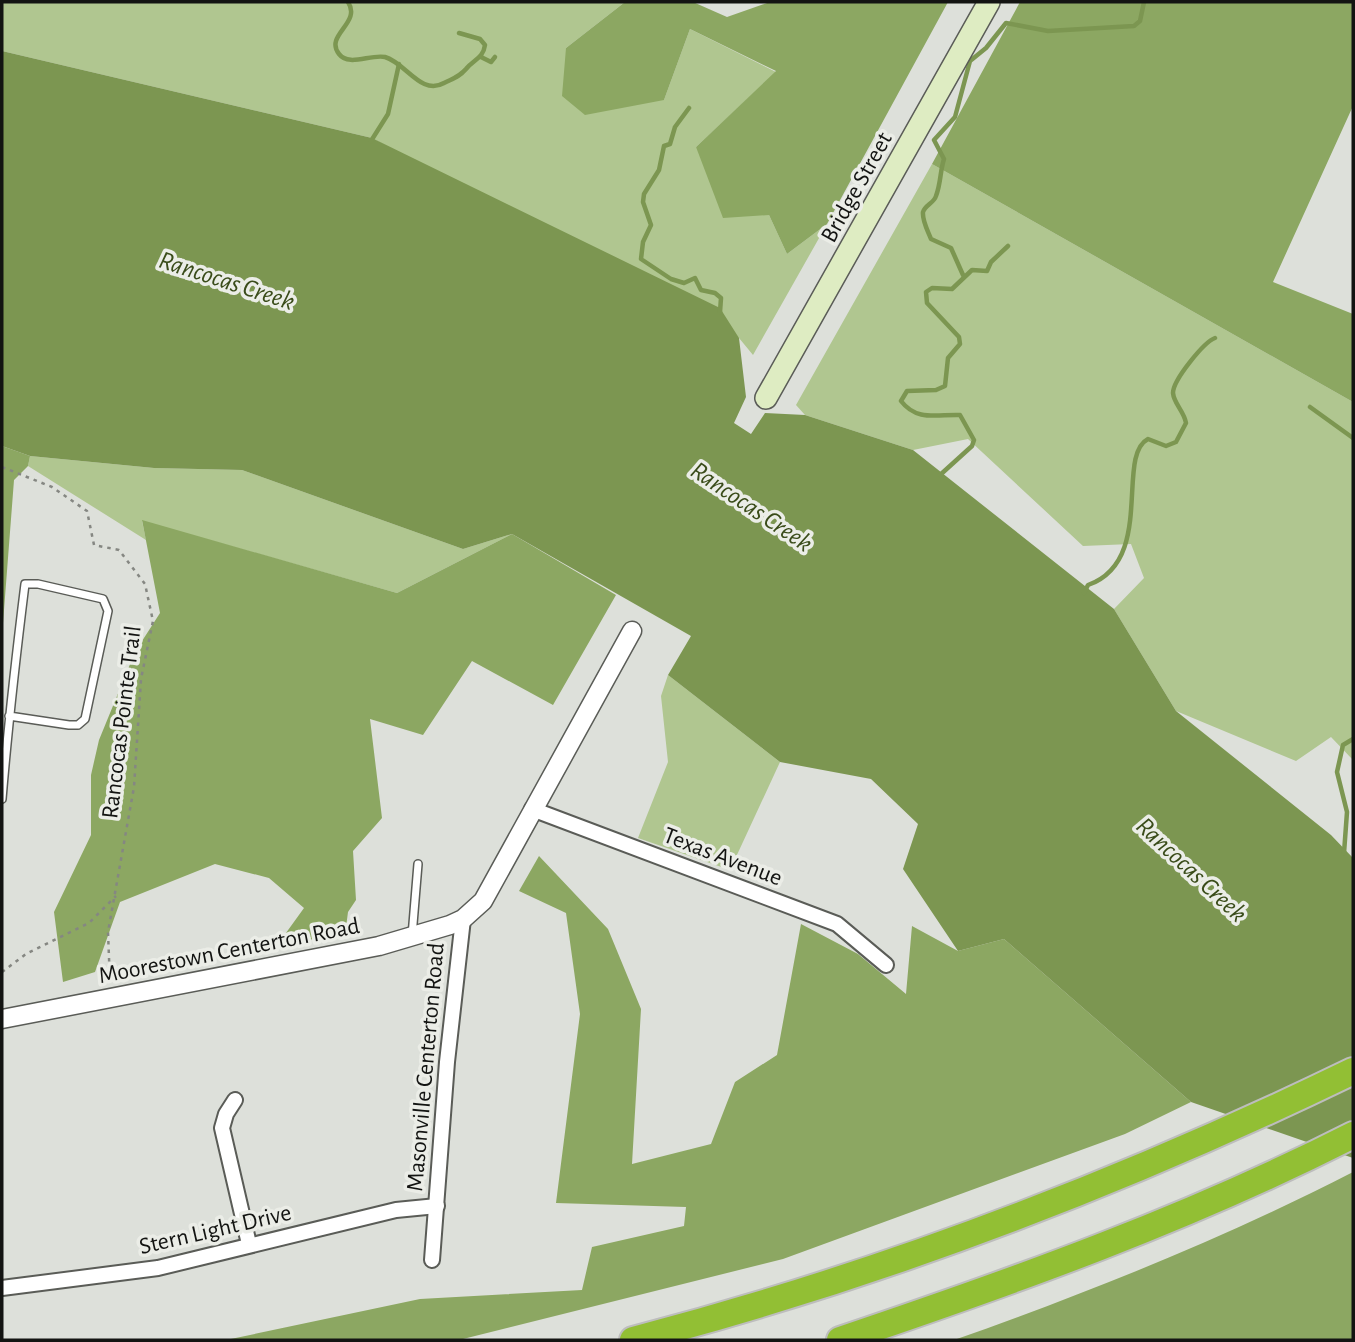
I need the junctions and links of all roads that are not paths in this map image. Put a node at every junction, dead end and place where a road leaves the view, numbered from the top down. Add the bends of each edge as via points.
1 (989, 2) edge
2 (766, 398) dead end
3 (632, 631) dead end
4 (9, 716) junction
5 (2, 799) edge
6 (532, 809) junction
7 (418, 864) dead end
8 (463, 919) junction
9 (412, 937) junction
10 (886, 965) dead end
11 (2, 1019) edge
12 (1353, 1071) edge
13 (235, 1100) dead end
14 (1353, 1135) edge
15 (437, 1206) junction
16 (249, 1244) junction
17 (432, 1260) dead end
18 (2, 1288) edge
19 (634, 1340) edge
20 (840, 1340) edge

1 - 2 main road, Bridge Street
3 - 6 street, Masonville Centerton Road
4 - 4 lane via 24,584 103,599 108,611 85,719 69,725
4 - 5 lane
6 - 8 street, Masonville Centerton Road via 483,901
6 - 10 street, Texas Avenue via 837,924
7 - 9 lane
8 - 9 street, Moorestown Centerton Road
8 - 15 street, Masonville Centerton Road
9 - 11 street, Moorestown Centerton Road
12 - 19 highway via 1226,1132 962,1238 798,1294
13 - 16 street via 226,1114 223,1141
14 - 20 highway via 1190,1211 1074,1258
15 - 16 street, Stern Light Drive via 396,1210
15 - 17 street, Masonville Centerton Road
16 - 18 street, Stern Light Drive via 158,1268

